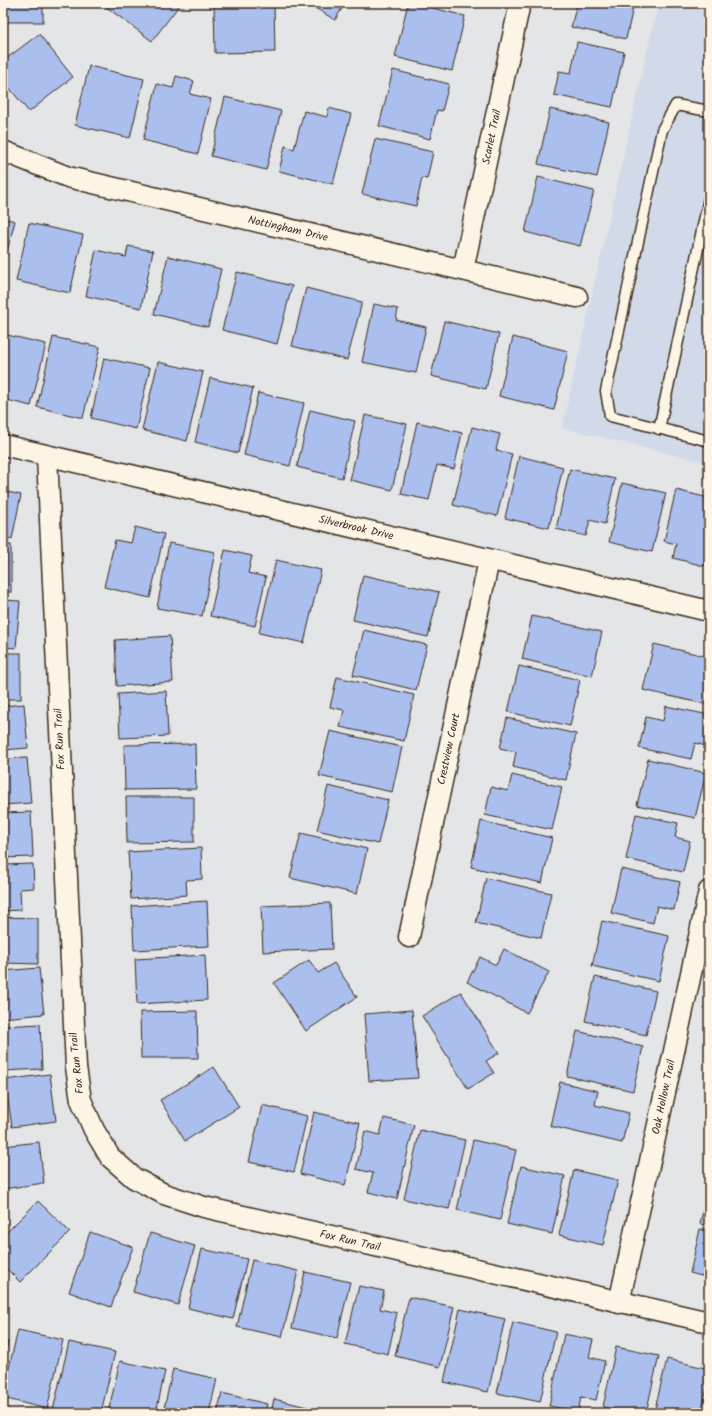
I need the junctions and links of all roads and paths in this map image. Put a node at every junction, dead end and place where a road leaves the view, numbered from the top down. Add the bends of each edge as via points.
1 (520, 3) edge
2 (709, 111) edge
3 (3, 151) edge
4 (709, 198) edge
5 (463, 270) junction
6 (577, 297) dead end
7 (659, 429) junction
8 (709, 441) edge
9 (3, 445) edge
10 (47, 456) junction
11 (489, 560) junction
12 (709, 611) edge
13 (709, 891) edge
14 (409, 937) dead end
15 (619, 1303) junction
16 (709, 1322) edge

1 - 5 street, Scarlet Trail
2 - 7 lane via 676,104 662,130 606,391 610,416
3 - 5 street, Nottingham Drive via 68,177
4 - 7 lane
5 - 6 street, Nottingham Drive
7 - 8 lane
9 - 10 street, Silverbrook Drive
10 - 11 street, Silverbrook Drive
10 - 15 street, Fox Run Trail via 76,1067 81,1100 94,1130 110,1157 134,1178 164,1194 204,1207
11 - 12 street, Silverbrook Drive
11 - 14 street, Crestview Court
13 - 15 street, Oak Hollow Trail
15 - 16 street, Fox Run Trail

